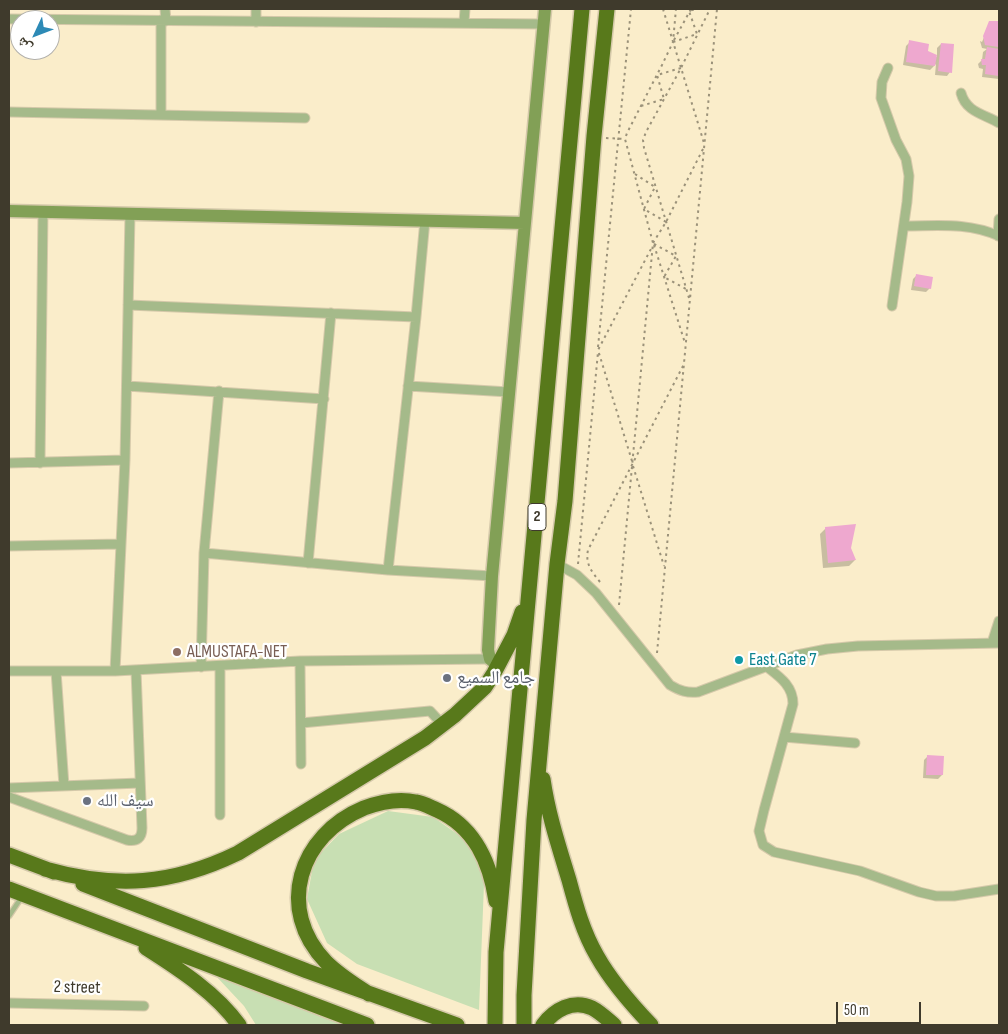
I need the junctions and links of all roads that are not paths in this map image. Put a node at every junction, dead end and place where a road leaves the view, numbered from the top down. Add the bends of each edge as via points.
1 (165, 9) edge
2 (256, 9) edge
3 (465, 9) edge
4 (546, 9) edge
5 (582, 9) edge
6 (606, 9) edge
7 (9, 19) edge
8 (164, 20) junction
9 (256, 22) junction
10 (464, 22) junction
11 (543, 24) junction
12 (888, 68) dead end
13 (962, 93) dead end
14 (9, 112) edge
15 (161, 116) junction
16 (305, 118) dead end
17 (999, 123) edge
18 (9, 211) edge
19 (43, 211) junction
20 (130, 214) junction
21 (999, 219) edge
22 (425, 220) junction
23 (525, 222) junction
24 (904, 226) junction
25 (998, 236) edge
26 (128, 305) junction
27 (892, 306) dead end
28 (331, 313) junction
29 (416, 317) junction
30 (127, 386) junction
31 (408, 386) junction
32 (219, 391) junction
33 (509, 392) junction
34 (324, 399) junction
35 (125, 460) junction
36 (9, 463) edge
37 (40, 463) junction
38 (121, 544) junction
39 (9, 546) edge
40 (204, 553) junction
41 (308, 563) junction
42 (532, 564) junction
43 (557, 564) junction
44 (388, 570) junction
45 (492, 576) junction
46 (999, 621) edge
47 (996, 643) edge
48 (300, 661) junction
49 (494, 663) junction
50 (220, 666) junction
51 (200, 667) junction
52 (766, 667) junction
53 (136, 670) junction
54 (9, 671) edge
55 (56, 671) junction
56 (116, 671) junction
57 (301, 724) junction
58 (443, 725) junction
59 (784, 737) junction
60 (855, 743) dead end
61 (542, 745) junction
62 (301, 764) dead end
63 (140, 784) junction
64 (64, 786) junction
65 (9, 788) edge
66 (9, 797) edge
67 (220, 815) dead end
68 (9, 855) edge
69 (45, 869) junction
70 (9, 889) edge
71 (999, 889) edge
72 (23, 895) junction
73 (9, 916) edge
74 (100, 925) junction
75 (496, 952) junction
76 (369, 994) junction
77 (9, 1003) edge
78 (144, 1006) dead end
79 (239, 1025) edge
80 (368, 1025) edge
81 (457, 1025) edge
82 (495, 1025) edge
83 (524, 1025) edge
84 (543, 1025) edge
85 (614, 1025) edge
86 (651, 1025) edge

1 - 8 street
2 - 9 street
3 - 10 street
4 - 11 street
5 - 42 highway, 2
6 - 43 highway, 2
7 - 8 street
8 - 9 street
8 - 15 street
9 - 10 street
10 - 11 street
11 - 23 street
12 - 24 street via 882,82 881,98 910,176
13 - 17 street via 972,110
14 - 15 street
15 - 16 street
18 - 19 street
19 - 20 street
19 - 37 street
20 - 22 street
20 - 26 street
21 - 25 street
22 - 23 street
22 - 29 street
23 - 33 street
24 - 25 street via 960,225
24 - 27 street
26 - 28 street
26 - 30 street
28 - 29 street
28 - 34 street
29 - 31 street
30 - 32 street
30 - 35 street
31 - 33 street
31 - 44 street
32 - 34 street
32 - 40 street
33 - 45 street
34 - 41 street
35 - 37 street
35 - 38 street
36 - 37 street
38 - 39 street
38 - 56 street
40 - 41 street
40 - 51 street
41 - 44 street
42 - 49 highway via 519,621
42 - 75 highway, 2
43 - 52 street via 577,575 596,593 670,685 679,690 698,692
43 - 61 highway, 2
44 - 45 street
45 - 49 street via 488,650
46 - 47 street
47 - 52 street via 842,647 804,653
48 - 49 street
48 - 50 street
48 - 57 street
49 - 58 highway via 485,688
50 - 51 street
50 - 67 street
51 - 53 street
52 - 59 street via 787,684 792,694 793,710
53 - 56 street
53 - 63 street
54 - 55 street
55 - 56 street
55 - 64 street
57 - 58 street via 430,711
57 - 62 street
58 - 69 highway via 271,834 213,865 187,874 142,881 93,880
59 - 60 street
59 - 71 street via 759,831 766,848 860,871 936,896
61 - 83 highway, 2 via 534,820
61 - 86 highway via 543,779 548,803 588,940 606,971
63 - 64 street
63 - 66 street via 142,834 133,841
64 - 65 street
68 - 69 highway
69 - 76 highway
70 - 72 highway
72 - 73 lane
72 - 74 highway
74 - 79 highway via 171,964 216,1000
74 - 80 highway
75 - 76 highway via 496,903 489,867 465,828 441,812 416,802 386,801 372,805 342,820 316,843 298,889 303,924 315,949 340,974
75 - 82 highway, 2
76 - 81 highway
77 - 78 street, 2 street
84 - 85 highway via 562,1008 575,1005 594,1009

